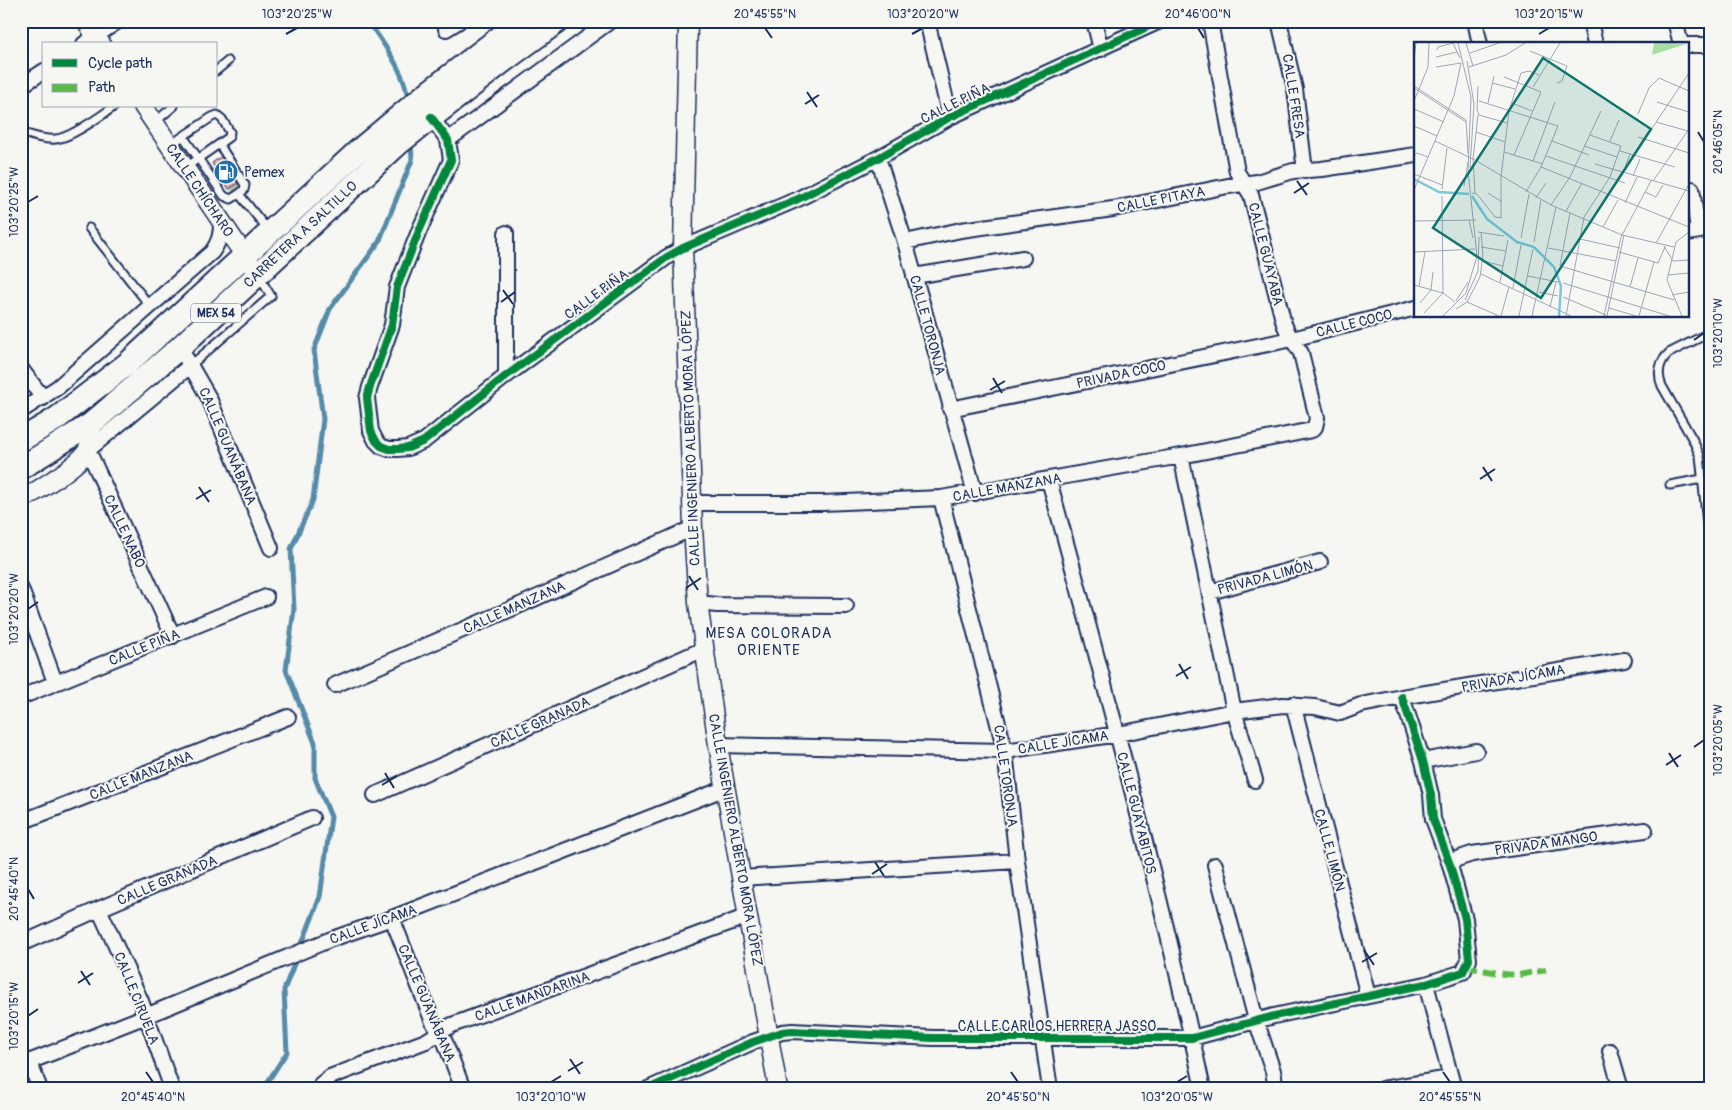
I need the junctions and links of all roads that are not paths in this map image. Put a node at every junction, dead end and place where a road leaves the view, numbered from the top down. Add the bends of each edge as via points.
1 (118, 21) edge
2 (459, 21) edge
3 (521, 21) edge
4 (558, 21) edge
5 (610, 21) edge
6 (688, 21) edge
7 (927, 21) edge
8 (1094, 21) edge
9 (1160, 21) edge
10 (1210, 21) edge
11 (1279, 21) edge
12 (1475, 21) edge
13 (1590, 21) edge
14 (1675, 21) edge
15 (446, 29) dead end
16 (92, 36) edge
17 (1480, 42) edge
18 (1595, 42) edge
19 (1680, 42) edge
20 (1690, 45) edge
21 (1711, 45) edge
22 (1101, 49) junction
23 (228, 60) dead end
24 (218, 69) edge
25 (42, 72) edge
26 (21, 86) edge
27 (112, 108) edge
28 (144, 108) edge
29 (172, 108) edge
30 (950, 117) junction
31 (425, 121) junction
32 (154, 123) junction
33 (21, 132) edge
34 (448, 140) junction
35 (176, 141) junction
36 (218, 144) junction
37 (1414, 155) edge
38 (878, 158) junction
39 (192, 164) junction
40 (1305, 171) junction
41 (1244, 184) junction
42 (1692, 189) dead end
43 (239, 194) junction
44 (222, 224) junction
45 (89, 228) dead end
46 (1699, 230) edge
47 (270, 232) junction
48 (506, 233) dead end
49 (905, 242) junction
50 (683, 248) junction
51 (244, 256) junction
52 (1023, 258) dead end
53 (257, 274) junction
54 (914, 276) junction
55 (150, 306) junction
56 (1414, 308) edge
57 (1711, 332) edge
58 (1292, 339) junction
59 (185, 356) junction
60 (21, 369) edge
61 (506, 376) junction
62 (42, 398) junction
63 (950, 409) junction
64 (21, 411) edge
65 (92, 424) junction
66 (1315, 427) joint
67 (21, 440) edge
68 (88, 450) junction
69 (1181, 456) junction
70 (21, 468) edge
71 (1702, 479) junction
72 (1049, 480) junction
73 (1670, 485) dead end
74 (975, 493) junction
75 (941, 498) junction
76 (21, 500) edge
77 (692, 503) junction
78 (1706, 524) dead end
79 (693, 528) junction
80 (271, 548) dead end
81 (1320, 562) dead end
82 (21, 589) edge
83 (1210, 592) junction
84 (266, 597) dead end
85 (698, 603) junction
86 (846, 606) dead end
87 (173, 636) junction
88 (704, 649) junction
89 (1624, 660) dead end
90 (55, 682) junction
91 (335, 684) dead end
92 (21, 697) edge
93 (1402, 697) junction
94 (1293, 704) junction
95 (1234, 711) junction
96 (288, 717) dead end
97 (1118, 734) junction
98 (718, 745) junction
99 (1005, 751) junction
100 (1476, 751) dead end
101 (1423, 761) junction
102 (1255, 780) dead end
103 (726, 788) junction
104 (375, 794) dead end
105 (312, 818) dead end
106 (21, 822) edge
107 (1646, 830) dead end
108 (1017, 861) junction
109 (1215, 865) dead end
110 (1450, 865) junction
111 (741, 878) junction
112 (99, 909) junction
113 (748, 916) junction
114 (392, 918) junction
115 (21, 944) edge
116 (1426, 984) junction
117 (1368, 996) junction
118 (146, 1016) junction
119 (1256, 1020) junction
120 (439, 1033) junction
121 (770, 1036) junction
122 (1043, 1038) junction
123 (1192, 1038) junction
124 (1610, 1051) dead end
125 (25, 1063) edge
126 (1452, 1083) edge
127 (321, 1086) edge
128 (40, 1089) edge
129 (172, 1089) edge
130 (463, 1089) edge
131 (648, 1089) edge
132 (778, 1089) edge
133 (1050, 1089) edge
134 (1203, 1089) edge
135 (1276, 1089) edge
136 (1382, 1089) edge
137 (1621, 1089) edge

1 - 16 street
2 - 15 street
3 - 47 main road, CARRETERA A SALTILLO / MEX 54 via 397,118
4 - 31 main road, CARRETERA A SALTILLO / MEX 54
5 - 34 street
6 - 50 street, CALLE INGENIERO ALBERTO MORA LÓPEZ
7 - 30 street
8 - 22 street
9 - 22 street, CALLE PIÑA
10 - 41 street, CALLE GUAYABA via 1237,172
11 - 40 street, CALLE FRESA via 1295,89
12 - 17 street
13 - 18 street
14 - 19 street
20 - 21 street
22 - 30 street, CALLE PIÑA
23 - 24 lane
25 - 26 street
27 - 33 lane via 76,132 58,139 39,138
28 - 32 street, CALLE CHÍCHARO
29 - 32 lane
30 - 38 street, CALLE PIÑA
31 - 34 street
31 - 53 main road, CARRETERA A SALTILLO / MEX 54
32 - 35 street, CALLE CHÍCHARO
34 - 61 street, CALLE PIÑA via 451,160 397,287 392,325 370,387 367,409 371,431 376,441 389,449 416,446
35 - 36 lane via 217,115 230,132 229,137
35 - 39 street, CALLE CHÍCHARO
36 - 39 lane
36 - 43 lane via 246,185
37 - 40 street, CALLE PITAYA
38 - 49 street, CALLE TORONJA
38 - 50 street, CALLE PIÑA via 798,199
39 - 43 lane via 226,198
39 - 44 street, CALLE CHÍCHARO
40 - 41 street, CALLE PITAYA via 1293,171
41 - 49 street, CALLE PITAYA via 1113,209 961,230
41 - 58 street, CALLE GUAYABA via 1251,195 1284,324
42 - 46 street
43 - 47 lane
44 - 51 street, CALLE CHÍCHARO
44 - 55 street via 218,243 212,252
45 - 55 lane
47 - 51 main road, CARRETERA A SALTILLO / MEX 54
48 - 61 street
49 - 54 street, CALLE TORONJA
50 - 61 street, CALLE PIÑA
50 - 77 street, CALLE INGENIERO ALBERTO MORA LÓPEZ
51 - 53 street, CALLE CHÍCHARO
51 - 67 main road, CARRETERA A SALTILLO / MEX 54 via 127,364 56,419
52 - 54 street
53 - 59 main road, CARRETERA A SALTILLO / MEX 54
54 - 63 street, CALLE TORONJA
55 - 62 street
56 - 58 street, CALLE COCO
57 - 71 lane via 1668,353 1659,371 1662,386 1696,448
58 - 63 street, PRIVADA COCO
58 - 66 street, CALLE GUAYABA via 1301,353 1316,418
59 - 65 main road, CARRETERA A SALTILLO / MEX 54
59 - 68 street
59 - 80 street, CALLE GUANÁBANA via 209,398
60 - 62 street
62 - 64 street
63 - 74 street, CALLE TORONJA
65 - 68 street
65 - 70 main road, CARRETERA A SALTILLO / MEX 54
66 - 69 street, CALLE MANZANA via 1308,432
68 - 76 street via 42,489
68 - 87 street, CALLE NABO
69 - 72 street, CALLE MANZANA
69 - 83 street
71 - 73 lane
71 - 78 lane
72 - 74 street, CALLE MANZANA
72 - 97 street, CALLE GUAYABITOS
74 - 75 street, CALLE MANZANA
75 - 77 street, CALLE MANZANA via 822,503
75 - 99 street, CALLE TORONJA
77 - 79 street, CALLE INGENIERO ALBERTO MORA LÓPEZ
79 - 85 street, CALLE INGENIERO ALBERTO MORA LÓPEZ
79 - 91 street, CALLE MANZANA
81 - 83 street, PRIVADA LIMÓN
82 - 90 street
83 - 95 street
84 - 87 street, CALLE PIÑA
85 - 86 street
85 - 88 street, CALLE INGENIERO ALBERTO MORA LÓPEZ
87 - 90 street, CALLE PIÑA
88 - 98 street, CALLE INGENIERO ALBERTO MORA LÓPEZ
88 - 104 street, CALLE GRANADA
89 - 93 street, PRIVADA JÍCAMA
90 - 92 street, CALLE PIÑA
93 - 94 street, CALLE JÍCAMA via 1340,713
93 - 101 street
94 - 95 street, CALLE JÍCAMA
94 - 117 street, CALLE LIMÓN
95 - 97 street, CALLE JÍCAMA
95 - 102 street
96 - 106 street, CALLE MANZANA
97 - 99 street, CALLE JÍCAMA
97 - 123 street, CALLE GUAYABITOS
98 - 99 street, CALLE JÍCAMA
98 - 103 street, CALLE INGENIERO ALBERTO MORA LÓPEZ
99 - 108 street, CALLE TORONJA
100 - 101 street
101 - 110 street via 1431,795 1432,819
103 - 111 street, CALLE INGENIERO ALBERTO MORA LÓPEZ
103 - 114 street, CALLE JÍCAMA
105 - 112 street, CALLE GRANADA
107 - 110 street, PRIVADA MANGO via 1472,854
108 - 111 street
108 - 122 street, CALLE TORONJA
109 - 119 street
110 - 116 street, CALLE CARLOS HERRERA JASSO via 1465,919 1469,960 1462,972
111 - 113 street, CALLE INGENIERO ALBERTO MORA LÓPEZ
112 - 115 street, CALLE GRANADA
112 - 118 street, CALLE CIRUELA
113 - 120 street, CALLE MANDARINA
113 - 121 street, CALLE INGENIERO ALBERTO MORA LÓPEZ
114 - 118 street, CALLE JÍCAMA via 293,954
114 - 120 street, CALLE GUANÁBANA
116 - 117 street, CALLE CARLOS HERRERA JASSO
116 - 126 street
117 - 119 street, CALLE CARLOS HERRERA JASSO
118 - 125 street, CALLE JÍCAMA
118 - 129 street, CALLE CIRUELA
119 - 123 street, CALLE CARLOS HERRERA JASSO
119 - 135 street
120 - 127 street, CALLE MANDARINA via 426,1041 330,1077
120 - 130 street, CALLE GUANÁBANA
121 - 122 street, CALLE CARLOS HERRERA JASSO via 792,1031 933,1038
121 - 131 street, CALLE CARLOS HERRERA JASSO
121 - 132 street, CALLE INGENIERO ALBERTO MORA LÓPEZ
122 - 123 street, CALLE CARLOS HERRERA JASSO
122 - 133 street, CALLE TORONJA
123 - 134 street, CALLE GUAYABITOS
124 - 137 street
125 - 128 street
126 - 136 street

